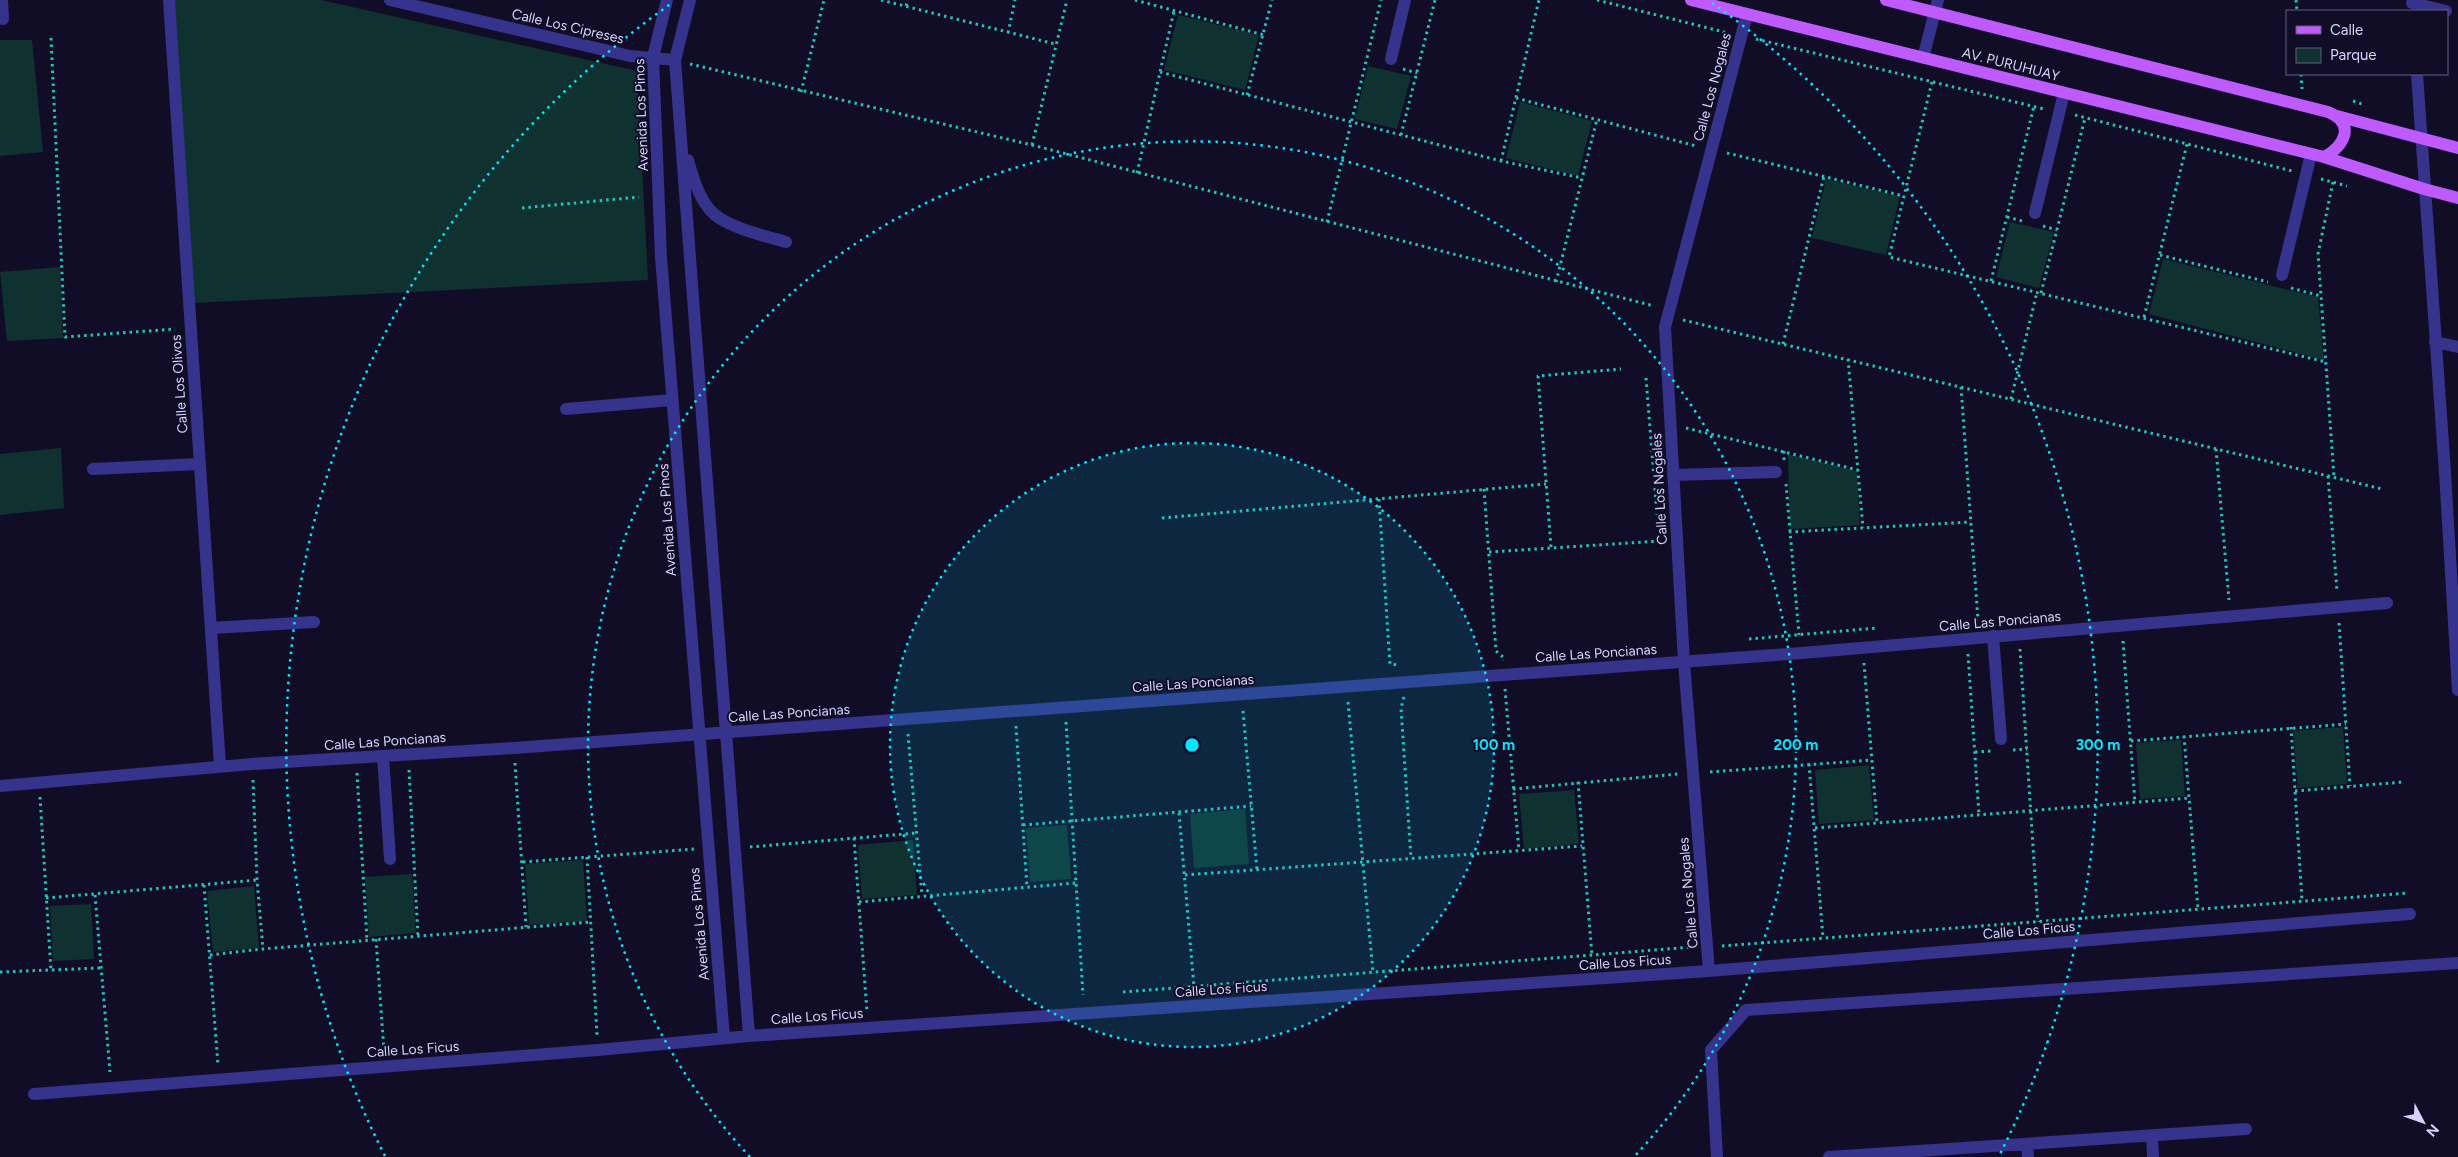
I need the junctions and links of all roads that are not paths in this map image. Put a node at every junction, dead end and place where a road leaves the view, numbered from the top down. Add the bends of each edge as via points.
1 (2, 0) edge
2 (169, 0) edge
3 (390, 0) edge
4 (667, 0) edge
5 (690, 0) edge
6 (1405, 0) edge
7 (1691, 0) edge
8 (1886, 0) edge
9 (2412, 5) edge
10 (1936, 6) edge
11 (2440, 10) edge
12 (1747, 14) junction
13 (3, 19) dead end
14 (653, 57) junction
15 (1923, 58) junction
16 (1391, 59) dead end
17 (675, 60) junction
18 (2417, 75) edge
19 (2064, 93) junction
20 (2338, 116) junction
21 (681, 139) junction
22 (2421, 139) junction
23 (2458, 148) edge
24 (2311, 154) junction
25 (2324, 157) junction
26 (2424, 189) junction
27 (2458, 198) edge
28 (2035, 213) dead end
29 (786, 242) dead end
30 (2280, 282) road end
31 (2435, 342) junction
32 (2458, 347) edge
33 (672, 400) junction
34 (566, 409) dead end
35 (199, 464) junction
36 (93, 469) dead end
37 (1782, 473) road end
38 (2452, 474) edge
39 (1673, 475) junction
40 (2387, 603) dead end
41 (314, 622) dead end
42 (211, 628) junction
43 (1993, 636) junction
44 (1684, 662) junction
45 (2458, 690) edge
46 (726, 732) junction
47 (698, 734) junction
48 (2001, 739) dead end
49 (383, 756) junction
50 (220, 766) junction
51 (0, 786) edge
52 (390, 858) dead end
53 (2410, 914) dead end
54 (2458, 964) edge
55 (1709, 971) junction
56 (749, 1036) junction
57 (724, 1038) junction
58 (34, 1094) dead end
59 (2246, 1129) dead end
60 (2152, 1135) junction
61 (2027, 1144) junction
62 (1872, 1156) edge
63 (1717, 1157) edge
64 (1829, 1157) edge
65 (2028, 1157) edge
66 (2153, 1157) edge

1 - 13 street
2 - 35 street, Calle Los Olivos
3 - 14 street, Calle Los Cipreses via 630,56
4 - 14 street, Avenida Los Pinos
5 - 17 street
6 - 16 street
7 - 12 main road, AV. PURUHUAY
8 - 10 main road
9 - 11 street
10 - 15 street
10 - 20 main road
12 - 15 main road, AV. PURUHUAY
12 - 39 street, Calle Los Nogales via 1664,327
14 - 17 street, Calle Los Cipreses
14 - 33 street, Avenida Los Pinos via 661,257
15 - 19 main road, AV. PURUHUAY
17 - 21 street
18 - 22 street
19 - 24 main road, AV. PURUHUAY
19 - 28 street
20 - 22 main road
20 - 25 main road via 2344,128 2344,141 2336,151
21 - 29 street via 696,188 710,212 753,234
21 - 46 street
22 - 23 main road
22 - 26 street
24 - 25 main road, AV. PURUHUAY
24 - 30 street
25 - 26 main road, AV. PURUHUAY
26 - 27 main road, AV. PURUHUAY
26 - 31 street
31 - 32 street
31 - 38 street
33 - 34 street
33 - 47 street, Avenida Los Pinos
35 - 36 street
35 - 42 street, Calle Los Olivos
37 - 39 street
38 - 45 street
39 - 44 street, Calle Los Nogales
40 - 43 street, Calle Las Poncianas
41 - 42 street
42 - 50 street, Calle Los Olivos
43 - 44 street, Calle Las Poncianas
43 - 48 street
44 - 46 street, Calle Las Poncianas
44 - 55 street, Calle Los Nogales
46 - 47 street, Calle Las Poncianas
46 - 56 street
47 - 49 street, Calle Las Poncianas
47 - 57 street, Avenida Los Pinos
49 - 50 street, Calle Las Poncianas
49 - 52 street
50 - 51 street, Calle Las Poncianas
53 - 55 street, Calle Los Ficus
54 - 63 street via 1746,1010 1711,1050
55 - 56 street, Calle Los Ficus
56 - 57 street, Calle Los Ficus
57 - 58 street, Calle Los Ficus
59 - 60 street
60 - 61 street
60 - 66 street
61 - 62 street
61 - 65 street
62 - 64 street

